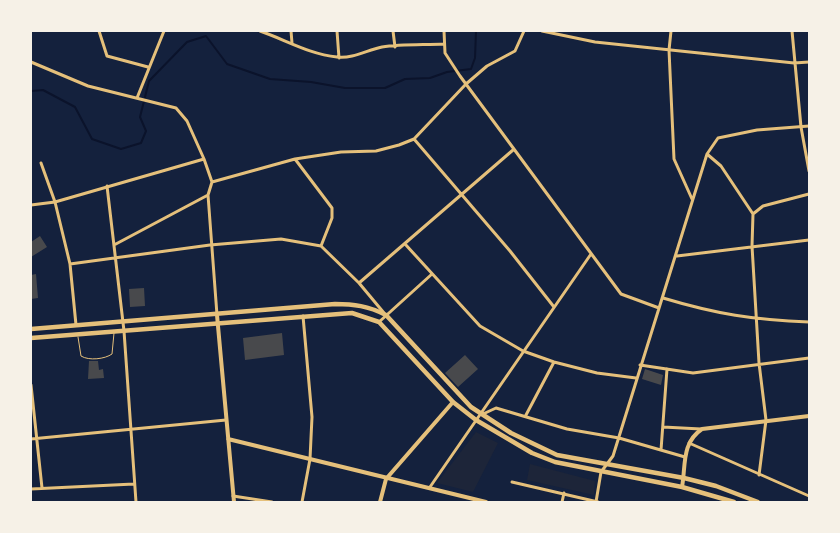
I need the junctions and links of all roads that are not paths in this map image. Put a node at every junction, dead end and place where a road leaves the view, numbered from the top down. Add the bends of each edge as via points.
1 (99, 31) edge
2 (164, 31) edge
3 (260, 31) edge
4 (291, 31) edge
5 (337, 31) edge
6 (393, 31) edge
7 (444, 31) edge
8 (524, 31) edge
9 (542, 31) edge
10 (671, 31) edge
11 (792, 31) edge
12 (292, 42) junction
13 (444, 44) junction
14 (395, 47) junction
15 (669, 50) junction
16 (339, 58) junction
17 (31, 62) edge
18 (809, 62) edge
19 (794, 63) junction
20 (148, 66) junction
21 (466, 84) junction
22 (138, 98) junction
23 (801, 126) junction
24 (809, 126) edge
25 (414, 138) junction
26 (513, 150) junction
27 (706, 154) junction
28 (204, 159) junction
29 (295, 159) junction
30 (41, 163) dead end
31 (809, 171) edge
32 (212, 182) junction
33 (107, 186) junction
34 (462, 194) junction
35 (809, 194) edge
36 (208, 195) junction
37 (692, 199) junction
38 (55, 202) junction
39 (31, 205) edge
40 (753, 214) junction
41 (809, 240) edge
42 (405, 244) junction
43 (114, 245) junction
44 (210, 245) junction
45 (320, 246) junction
46 (752, 246) junction
47 (591, 254) junction
48 (677, 256) junction
49 (116, 258) junction
50 (70, 264) junction
51 (432, 274) junction
52 (359, 283) junction
53 (663, 298) junction
54 (554, 307) junction
55 (659, 308) junction
56 (386, 315) junction
57 (217, 316) junction
58 (303, 316) junction
59 (757, 320) junction
60 (122, 322) junction
61 (379, 322) junction
62 (809, 322) edge
63 (218, 324) junction
64 (76, 326) junction
65 (31, 329) edge
66 (124, 331) junction
67 (114, 332) junction
68 (78, 336) junction
69 (31, 338) edge
70 (523, 351) junction
71 (809, 358) edge
72 (554, 362) junction
73 (758, 363) junction
74 (640, 365) junction
75 (666, 369) junction
76 (636, 378) junction
77 (31, 384) edge
78 (453, 402) junction
79 (481, 414) junction
80 (526, 415) junction
81 (809, 416) edge
82 (226, 420) junction
83 (476, 420) junction
84 (766, 420) junction
85 (663, 426) junction
86 (131, 428) junction
87 (702, 429) junction
88 (37, 438) junction
89 (619, 438) junction
90 (31, 439) edge
91 (228, 439) junction
92 (689, 443) junction
93 (661, 450) junction
94 (685, 457) junction
95 (310, 459) junction
96 (608, 464) junction
97 (601, 472) junction
98 (759, 475) junction
99 (684, 478) junction
100 (386, 479) junction
101 (512, 482) dead end
102 (134, 484) junction
103 (430, 487) junction
104 (682, 487) junction
105 (42, 488) junction
106 (31, 489) edge
107 (564, 493) junction
108 (233, 496) junction
109 (809, 496) edge
110 (746, 500) edge
111 (480, 501) edge
112 (136, 502) edge
113 (234, 502) edge
114 (272, 502) edge
115 (302, 502) edge
116 (380, 502) edge
117 (486, 502) edge
118 (562, 502) edge
119 (597, 502) edge
120 (734, 502) edge
121 (758, 502) edge

1 - 20 street via 107,56
2 - 20 street
3 - 12 street
4 - 12 street
5 - 16 street
6 - 14 street
7 - 13 street
8 - 21 street via 515,50 487,66
9 - 15 street via 595,42
10 - 15 street
11 - 19 street
12 - 16 street via 304,50
13 - 14 street
13 - 21 street via 445,53
14 - 16 street via 382,47
15 - 19 street
15 - 37 street via 674,159
17 - 22 street via 88,86
18 - 19 street
19 - 23 street
20 - 22 street
21 - 25 street
21 - 26 street
22 - 28 street via 176,108 187,121
23 - 24 street
23 - 27 street via 718,138
23 - 31 street
25 - 29 street via 376,151 340,152
25 - 34 street
26 - 34 street
26 - 47 street
27 - 37 street
27 - 40 street via 721,166
28 - 32 street
28 - 33 street
29 - 32 street
29 - 45 street via 332,208 332,218
30 - 38 street
32 - 36 street
33 - 38 street
33 - 43 street
34 - 42 street
34 - 54 street
35 - 40 street via 763,206
36 - 43 street
36 - 44 street
37 - 48 street
38 - 39 street
38 - 50 street
40 - 46 street
41 - 46 street
42 - 51 street
42 - 52 street
43 - 49 street
44 - 45 street via 281,239
44 - 49 street
44 - 57 street
45 - 52 street
46 - 48 street
46 - 59 street
47 - 54 street
47 - 55 street via 627,299
48 - 53 street
49 - 50 street
49 - 60 street
50 - 64 street
51 - 56 street
51 - 70 street via 480,326
52 - 56 street
53 - 55 street
53 - 59 street via 710,312
54 - 70 street
55 - 74 street
56 - 57 main road via 369,306 353,304
56 - 61 street
56 - 79 main road via 458,396
57 - 60 main road
57 - 63 street
58 - 61 main road via 352,313
58 - 63 main road
58 - 95 street via 312,417
59 - 62 street
59 - 73 street
60 - 64 main road
60 - 66 street
61 - 78 main road
63 - 66 main road
63 - 82 street
64 - 65 main road
66 - 67 main road
66 - 86 street
67 - 68 main road
67 - 68 lane via 112,354 108,357 88,359 82,356
68 - 69 main road
70 - 72 street
70 - 79 street
71 - 73 street
72 - 76 street via 597,373
72 - 80 street
73 - 75 street via 693,373
73 - 84 street
74 - 75 street
74 - 76 street
75 - 85 street
76 - 89 street
77 - 88 street
78 - 83 main road
78 - 100 street
79 - 80 street via 496,408
79 - 83 street
79 - 96 main road via 557,455
80 - 89 street via 567,429
81 - 84 street
82 - 86 street
82 - 91 street
83 - 97 main road via 532,453 555,462
83 - 103 street
84 - 87 street
84 - 98 street
85 - 87 street
85 - 93 street
86 - 88 street
86 - 102 street
87 - 92 street
88 - 90 street
88 - 105 street
89 - 93 street
89 - 96 street
91 - 95 street
91 - 108 street
92 - 94 street
92 - 98 street
93 - 94 street
94 - 99 street
95 - 100 street
95 - 115 street
96 - 97 street
96 - 99 main road
97 - 104 main road
97 - 119 street
98 - 109 street
99 - 104 street
99 - 110 main road via 716,486
100 - 103 street
100 - 116 street
101 - 107 street
102 - 105 street
102 - 112 street
103 - 111 street
104 - 120 main road
105 - 106 street
107 - 118 street
107 - 119 street
108 - 113 street
108 - 114 street
110 - 121 main road
111 - 117 street

